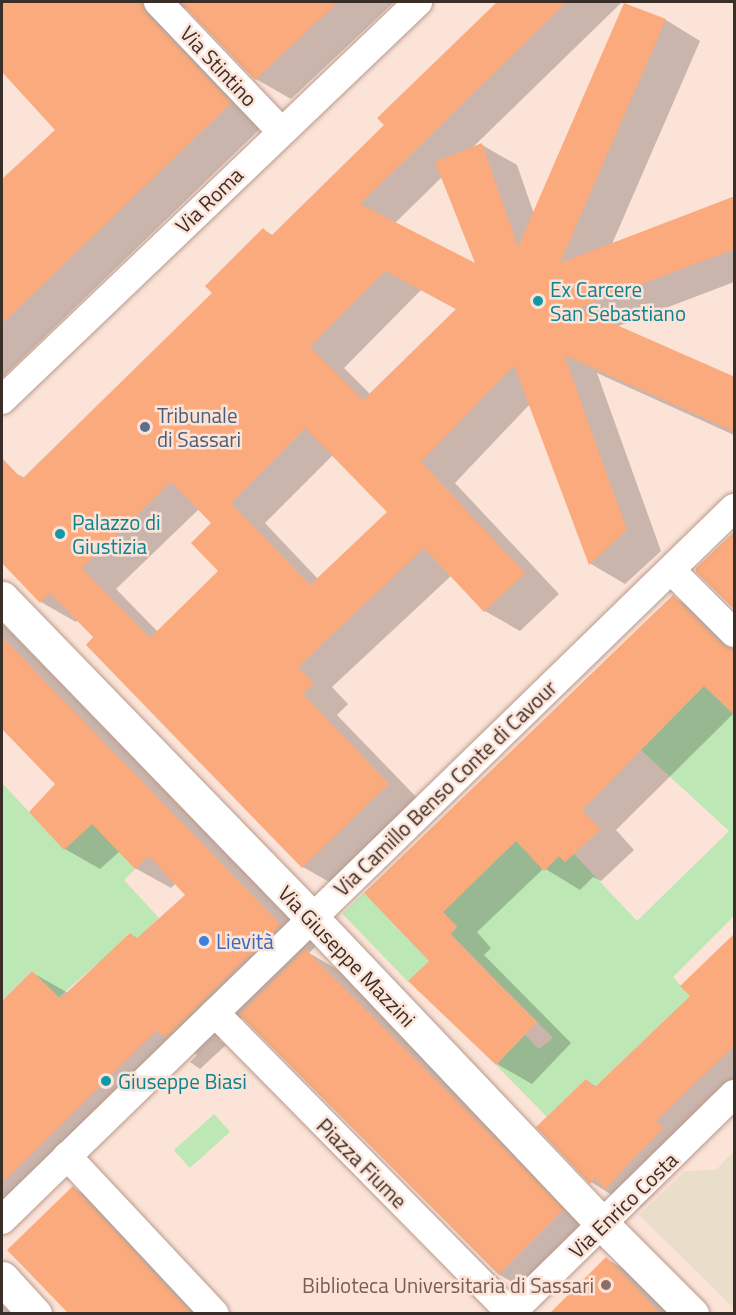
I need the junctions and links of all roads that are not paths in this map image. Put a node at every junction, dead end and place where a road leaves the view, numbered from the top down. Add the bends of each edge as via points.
1 (158, 2) edge
2 (418, 2) edge
3 (281, 131) junction
4 (2, 400) edge
5 (735, 508) edge
6 (671, 570) junction
7 (2, 598) edge
8 (735, 633) edge
9 (312, 918) junction
10 (215, 1013) junction
11 (735, 1094) edge
12 (67, 1156) junction
13 (2, 1220) edge
14 (603, 1225) junction
15 (2, 1278) edge
16 (510, 1313) edge
17 (35, 1314) edge
18 (215, 1314) edge
19 (692, 1314) edge

1 - 3 street, Via Stintino
2 - 3 street, Via Roma
3 - 4 street, Via Roma
5 - 6 street, Via Camillo Benso Conte di Cavour
6 - 8 street
6 - 9 street, Via Camillo Benso Conte di Cavour
7 - 9 street, Via Giuseppe Mazzini
9 - 10 street, Via Camillo Benso Conte di Cavour
9 - 14 street, Via Giuseppe Mazzini
10 - 12 street, Via Camillo Benso Conte di Cavour
10 - 16 street, Piazza Fiume
11 - 14 street, Via Enrico Costa
12 - 13 street, Via Camillo Benso Conte di Cavour
12 - 18 street
14 - 16 street, Via Enrico Costa
14 - 19 street, Via Giuseppe Mazzini
15 - 17 street

